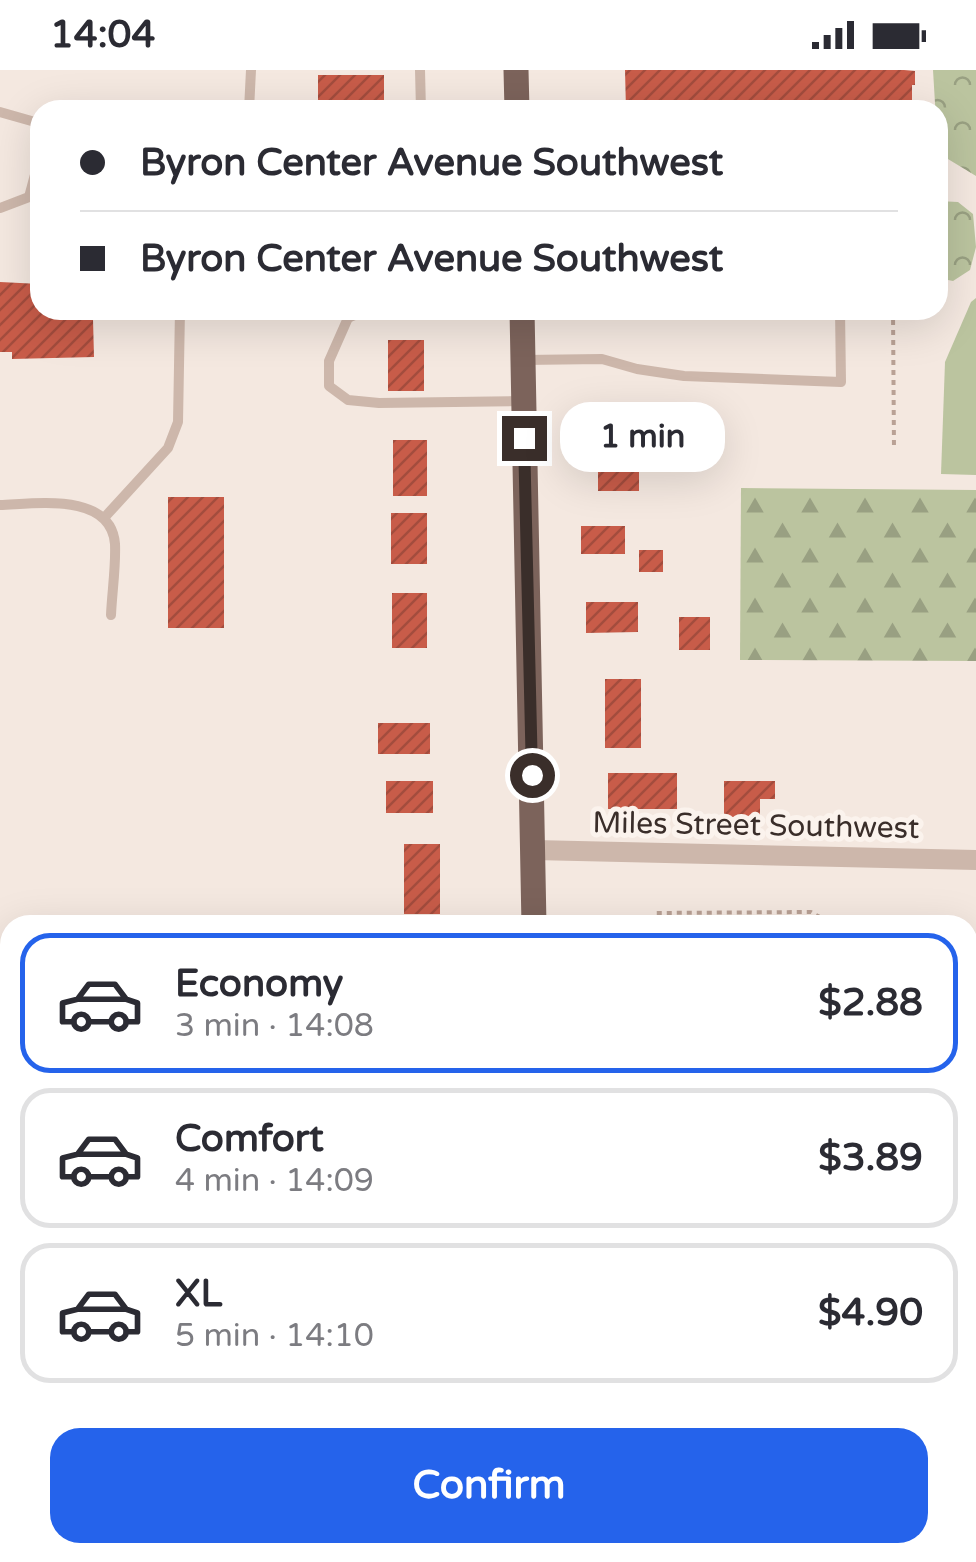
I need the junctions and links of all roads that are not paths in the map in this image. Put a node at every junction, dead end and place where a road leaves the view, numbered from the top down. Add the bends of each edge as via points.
1 (251, 70) edge
2 (420, 70) edge
3 (516, 70) edge
4 (250, 100) edge
5 (421, 100) edge
6 (517, 100) edge
7 (0, 112) edge
8 (30, 121) edge
9 (30, 193) edge
10 (0, 208) edge
11 (180, 320) edge
12 (347, 320) edge
13 (522, 320) edge
14 (840, 320) edge
15 (522, 360) junction
16 (524, 401) junction
17 (0, 504) edge
18 (104, 518) junction
19 (111, 615) dead end
20 (534, 850) junction
21 (976, 860) edge
22 (534, 915) edge

1 - 4 lane
2 - 5 lane
3 - 6 main road
7 - 8 lane
9 - 10 lane
11 - 18 lane via 178,422 168,448
12 - 16 lane via 328,362 330,386 348,400
13 - 15 main road
14 - 15 lane via 842,382 684,376 602,360
15 - 16 main road
16 - 20 main road
17 - 18 lane via 77,504
18 - 19 lane via 115,539
20 - 21 street, Miles Street Southwest
20 - 22 main road

